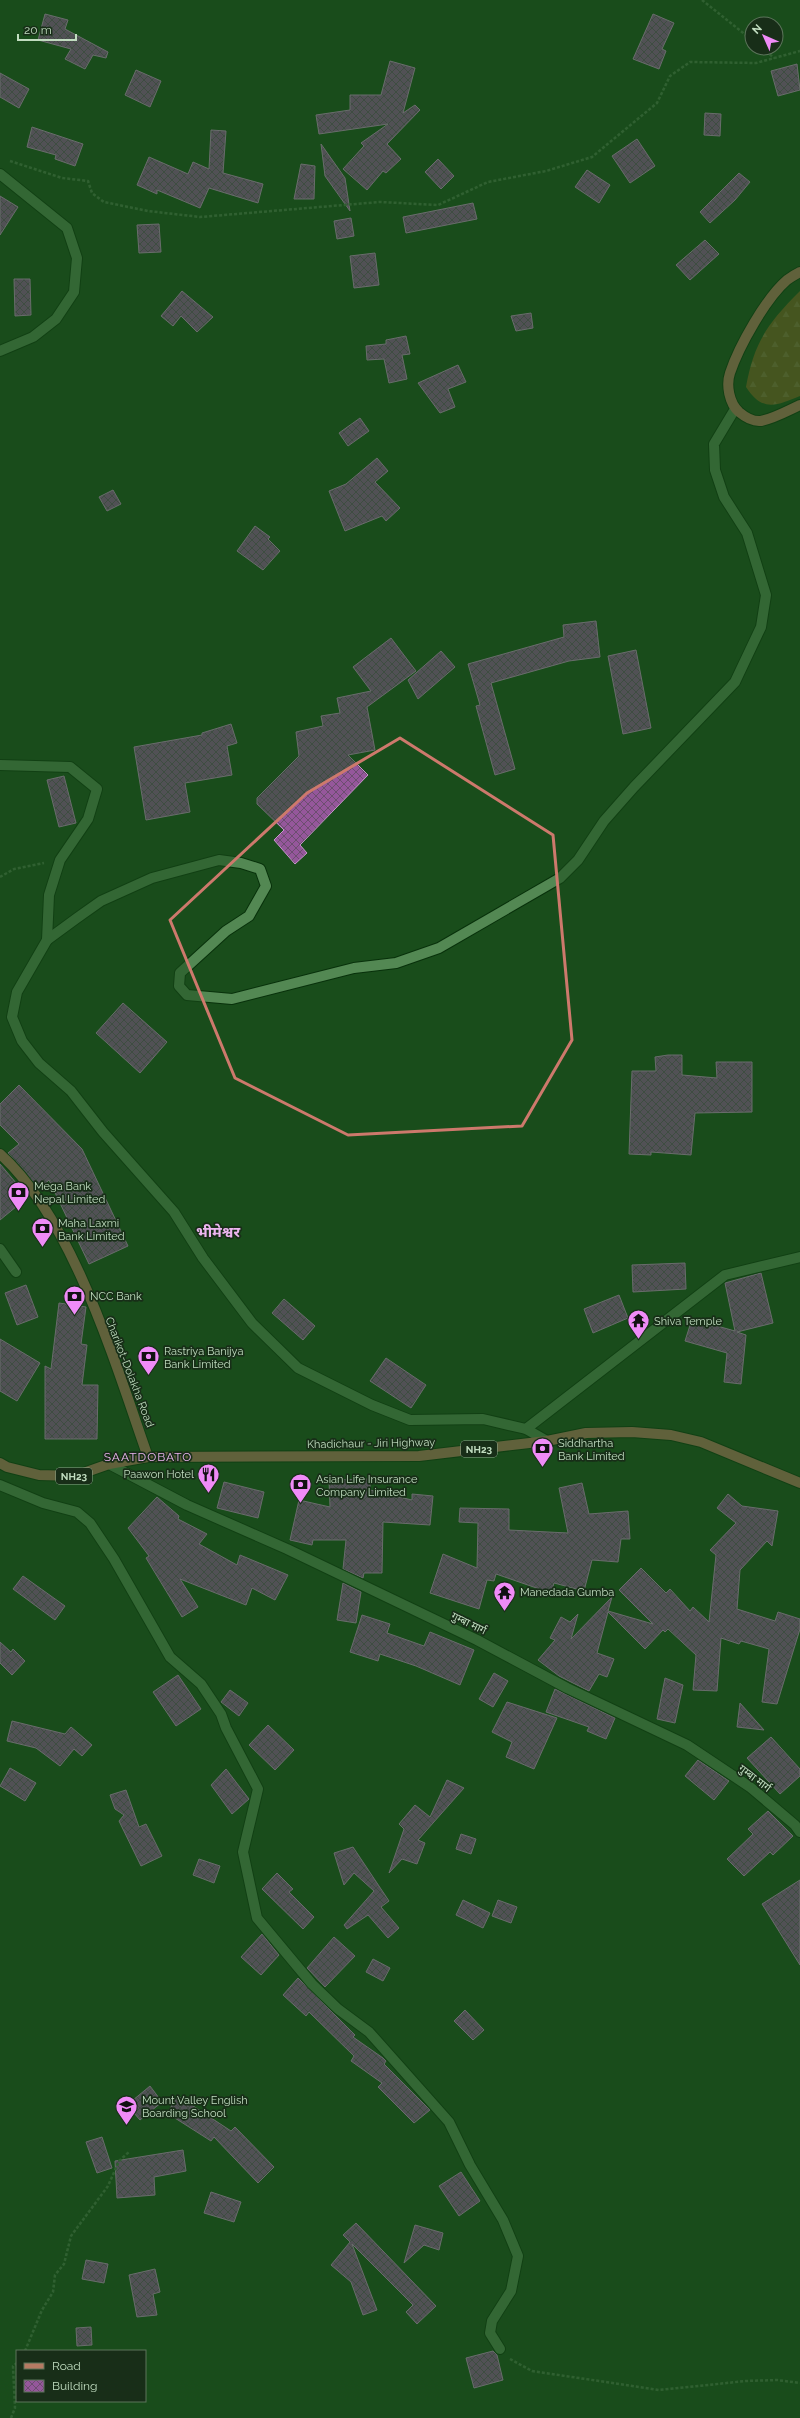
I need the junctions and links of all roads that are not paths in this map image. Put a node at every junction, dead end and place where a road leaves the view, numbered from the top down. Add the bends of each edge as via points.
1 (0, 174) edge
2 (800, 272) edge
3 (0, 350) edge
4 (800, 405) edge
5 (735, 409) junction
6 (0, 765) edge
7 (47, 940) junction
8 (0, 1154) edge
9 (0, 1249) edge
10 (800, 1257) edge
11 (16, 1272) dead end
12 (526, 1428) junction
13 (547, 1441) junction
14 (148, 1457) junction
15 (0, 1463) edge
16 (109, 1464) junction
17 (800, 1483) edge
18 (0, 1485) edge
19 (800, 1832) edge
20 (500, 2349) road end

1 - 3 street via 67,228 77,258 74,292 56,318 33,337
2 - 5 main road via 787,280 764,308 730,373 730,396
4 - 5 main road via 775,417 759,421 747,419
5 - 7 street via 714,444 715,470 724,497 747,533 766,595 761,627 735,682 634,787 604,821 578,860 560,878 439,948 396,963 354,968 232,999 187,995 179,986 180,974 226,931 249,916 266,886 260,869 240,862 219,860 152,878 101,901
6 - 7 street via 70,767 97,789 88,819 60,860 49,895
7 - 12 street via 17,992 12,1017 22,1041 39,1063 71,1091 103,1132 174,1212 203,1258 252,1323 298,1368 372,1405 410,1420 483,1419
8 - 14 main road, Charikot-Dolakha Road via 30,1187 60,1235 96,1316
9 - 11 street
10 - 12 street via 724,1275
12 - 13 street
13 - 14 main road, Khadichaur - Jiri Highway / NH23 via 419,1456
13 - 17 main road, Khadichaur - Jiri Highway / NH23 via 586,1433 632,1432 671,1435 701,1442
14 - 16 main road, NH23
15 - 16 main road, NH23 via 39,1475 76,1476
16 - 19 street, गुम्बा मार्ग via 187,1505 477,1640 567,1688 687,1745 750,1787
18 - 20 street via 43,1503 77,1512 90,1523 114,1559 170,1656 201,1684 221,1714 258,1789 243,1852 257,1918 312,1984 338,2009 370,2032 449,2122 470,2165 503,2220 518,2256 511,2291 492,2321 490,2333

